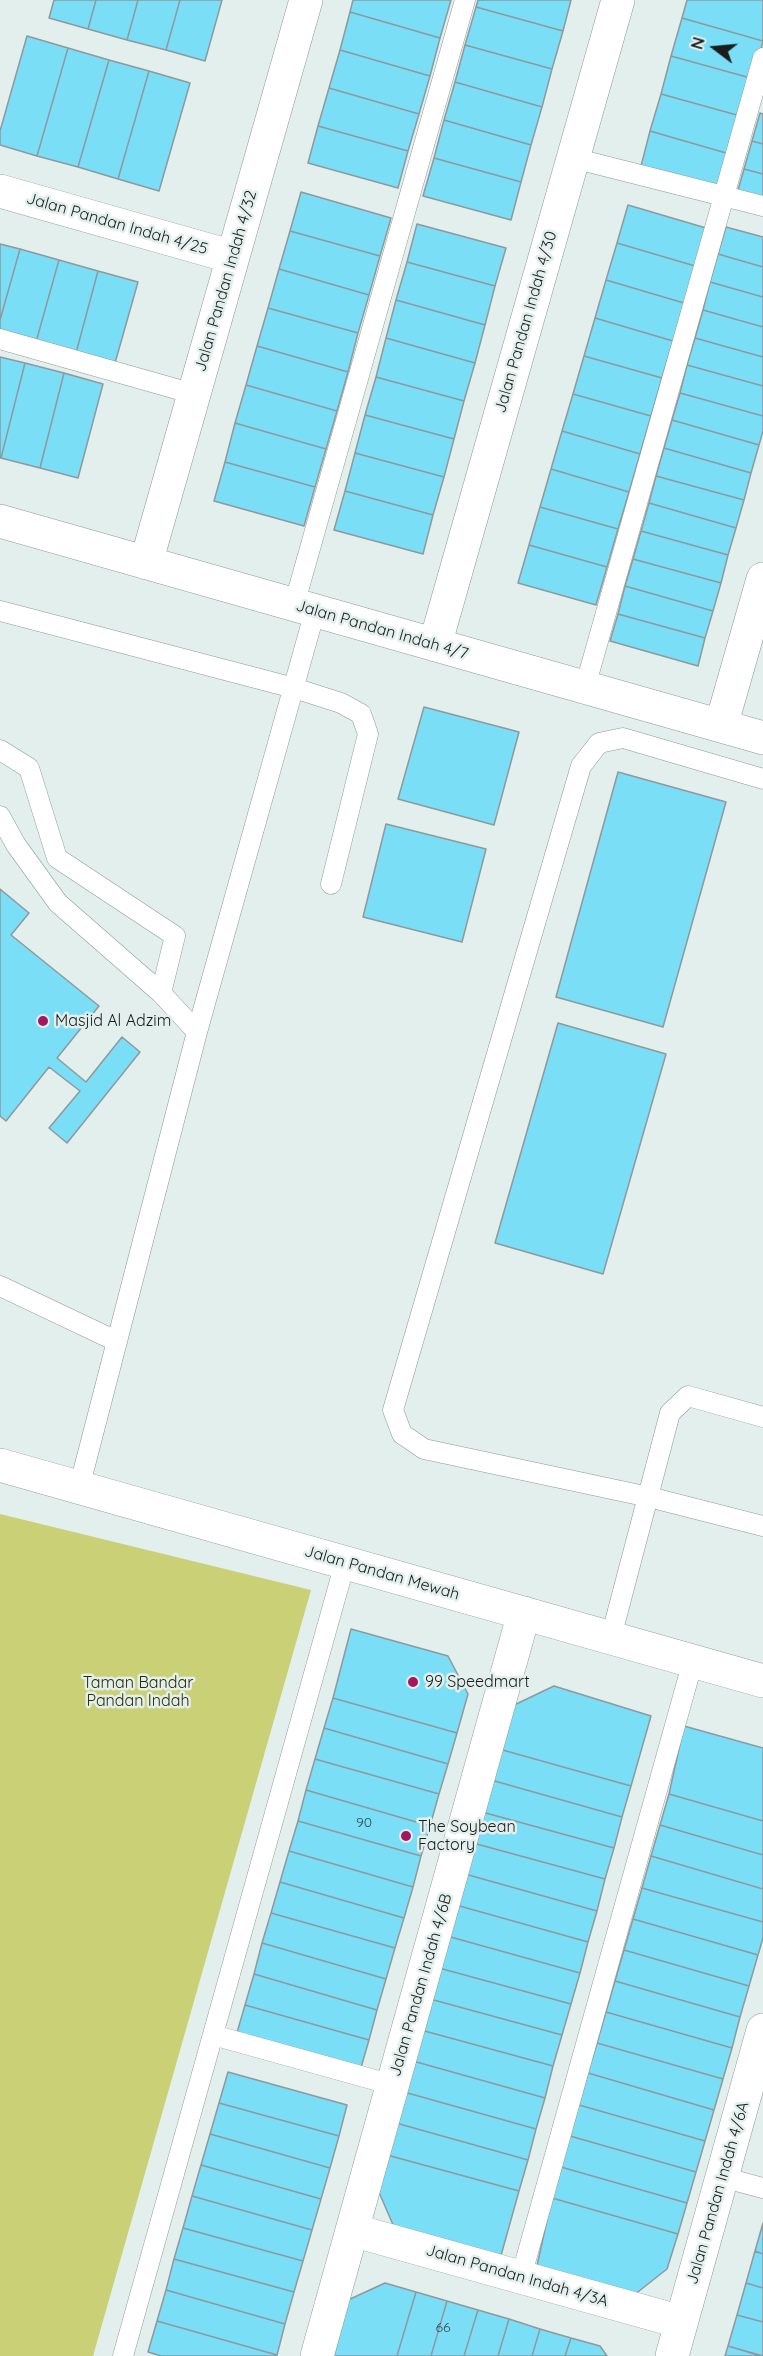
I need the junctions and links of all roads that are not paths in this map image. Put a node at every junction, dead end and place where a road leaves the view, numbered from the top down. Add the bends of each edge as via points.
1 (306, 0) edge
2 (465, 0) edge
3 (618, 0) edge
4 (763, 58) edge
5 (573, 158) junction
6 (0, 191) edge
7 (724, 197) junction
8 (763, 206) edge
9 (233, 257) junction
10 (0, 339) edge
11 (194, 394) junction
12 (0, 521) edge
13 (146, 563) junction
14 (763, 579) edge
15 (305, 608) junction
16 (0, 611) edge
17 (435, 645) junction
18 (585, 687) junction
19 (294, 688) junction
20 (721, 726) junction
21 (763, 738) edge
22 (0, 750) edge
23 (763, 779) edge
24 (0, 816) edge
25 (331, 884) dead end
26 (161, 993) junction
27 (197, 1032) junction
28 (0, 1286) edge
29 (116, 1341) junction
30 (763, 1417) edge
31 (0, 1465) edge
32 (79, 1488) junction
33 (649, 1497) junction
34 (763, 1526) edge
35 (345, 1563) junction
36 (524, 1613) junction
37 (611, 1637) junction
38 (693, 1661) junction
39 (763, 1681) edge
40 (763, 2030) edge
41 (213, 2035) junction
42 (393, 2085) junction
43 (722, 2177) junction
44 (763, 2188) edge
45 (352, 2230) junction
46 (521, 2277) junction
47 (681, 2322) junction
48 (123, 2356) edge
49 (317, 2356) edge
50 (672, 2356) edge

1 - 9 street, Jalan Pandan Indah 4/32
2 - 15 lane
3 - 5 street, Jalan Pandan Indah 4/30
4 - 7 lane
5 - 7 lane
5 - 17 street, Jalan Pandan Indah 4/30
6 - 9 street, Jalan Pandan Indah 4/25
7 - 8 lane
7 - 18 lane
9 - 11 street, Jalan Pandan Indah 4/32
10 - 11 lane
11 - 13 street, Jalan Pandan Indah 4/32
12 - 13 street, Jalan Pandan Indah 4/7
13 - 15 street, Jalan Pandan Indah 4/7
14 - 20 street
15 - 17 street, Jalan Pandan Indah 4/7
15 - 19 lane
16 - 19 lane
17 - 18 street, Jalan Pandan Indah 4/7
18 - 20 street, Jalan Pandan Indah 4/7
19 - 25 lane via 341,703 361,714 368,734
19 - 27 lane
20 - 21 street, Jalan Pandan Indah 4/7
22 - 26 lane via 29,768 57,858 174,936
23 - 33 lane via 622,738 599,743 580,766 393,1410 402,1434 424,1449
24 - 26 lane via 58,903
26 - 27 lane
27 - 29 lane
28 - 29 lane
29 - 32 lane
30 - 33 lane via 688,1396 670,1413
31 - 32 street, Jalan Pandan Mewah
32 - 35 street, Jalan Pandan Mewah
33 - 34 lane
33 - 37 lane
35 - 36 street, Jalan Pandan Mewah
35 - 41 lane
36 - 37 street, Jalan Pandan Mewah
36 - 42 street, Jalan Pandan Indah 4/6B
37 - 38 street, Jalan Pandan Mewah
38 - 39 street, Jalan Pandan Mewah
38 - 46 lane
40 - 43 street, Jalan Pandan Indah 4/6A
41 - 42 lane
41 - 48 lane
42 - 45 street, Jalan Pandan Indah 4/6B
43 - 44 lane
43 - 47 street, Jalan Pandan Indah 4/6A
45 - 46 street, Jalan Pandan Indah 4/3A
45 - 49 street, Jalan Pandan Indah 4/6B
46 - 47 street, Jalan Pandan Indah 4/3A
47 - 50 street, Jalan Pandan Indah 4/6A

